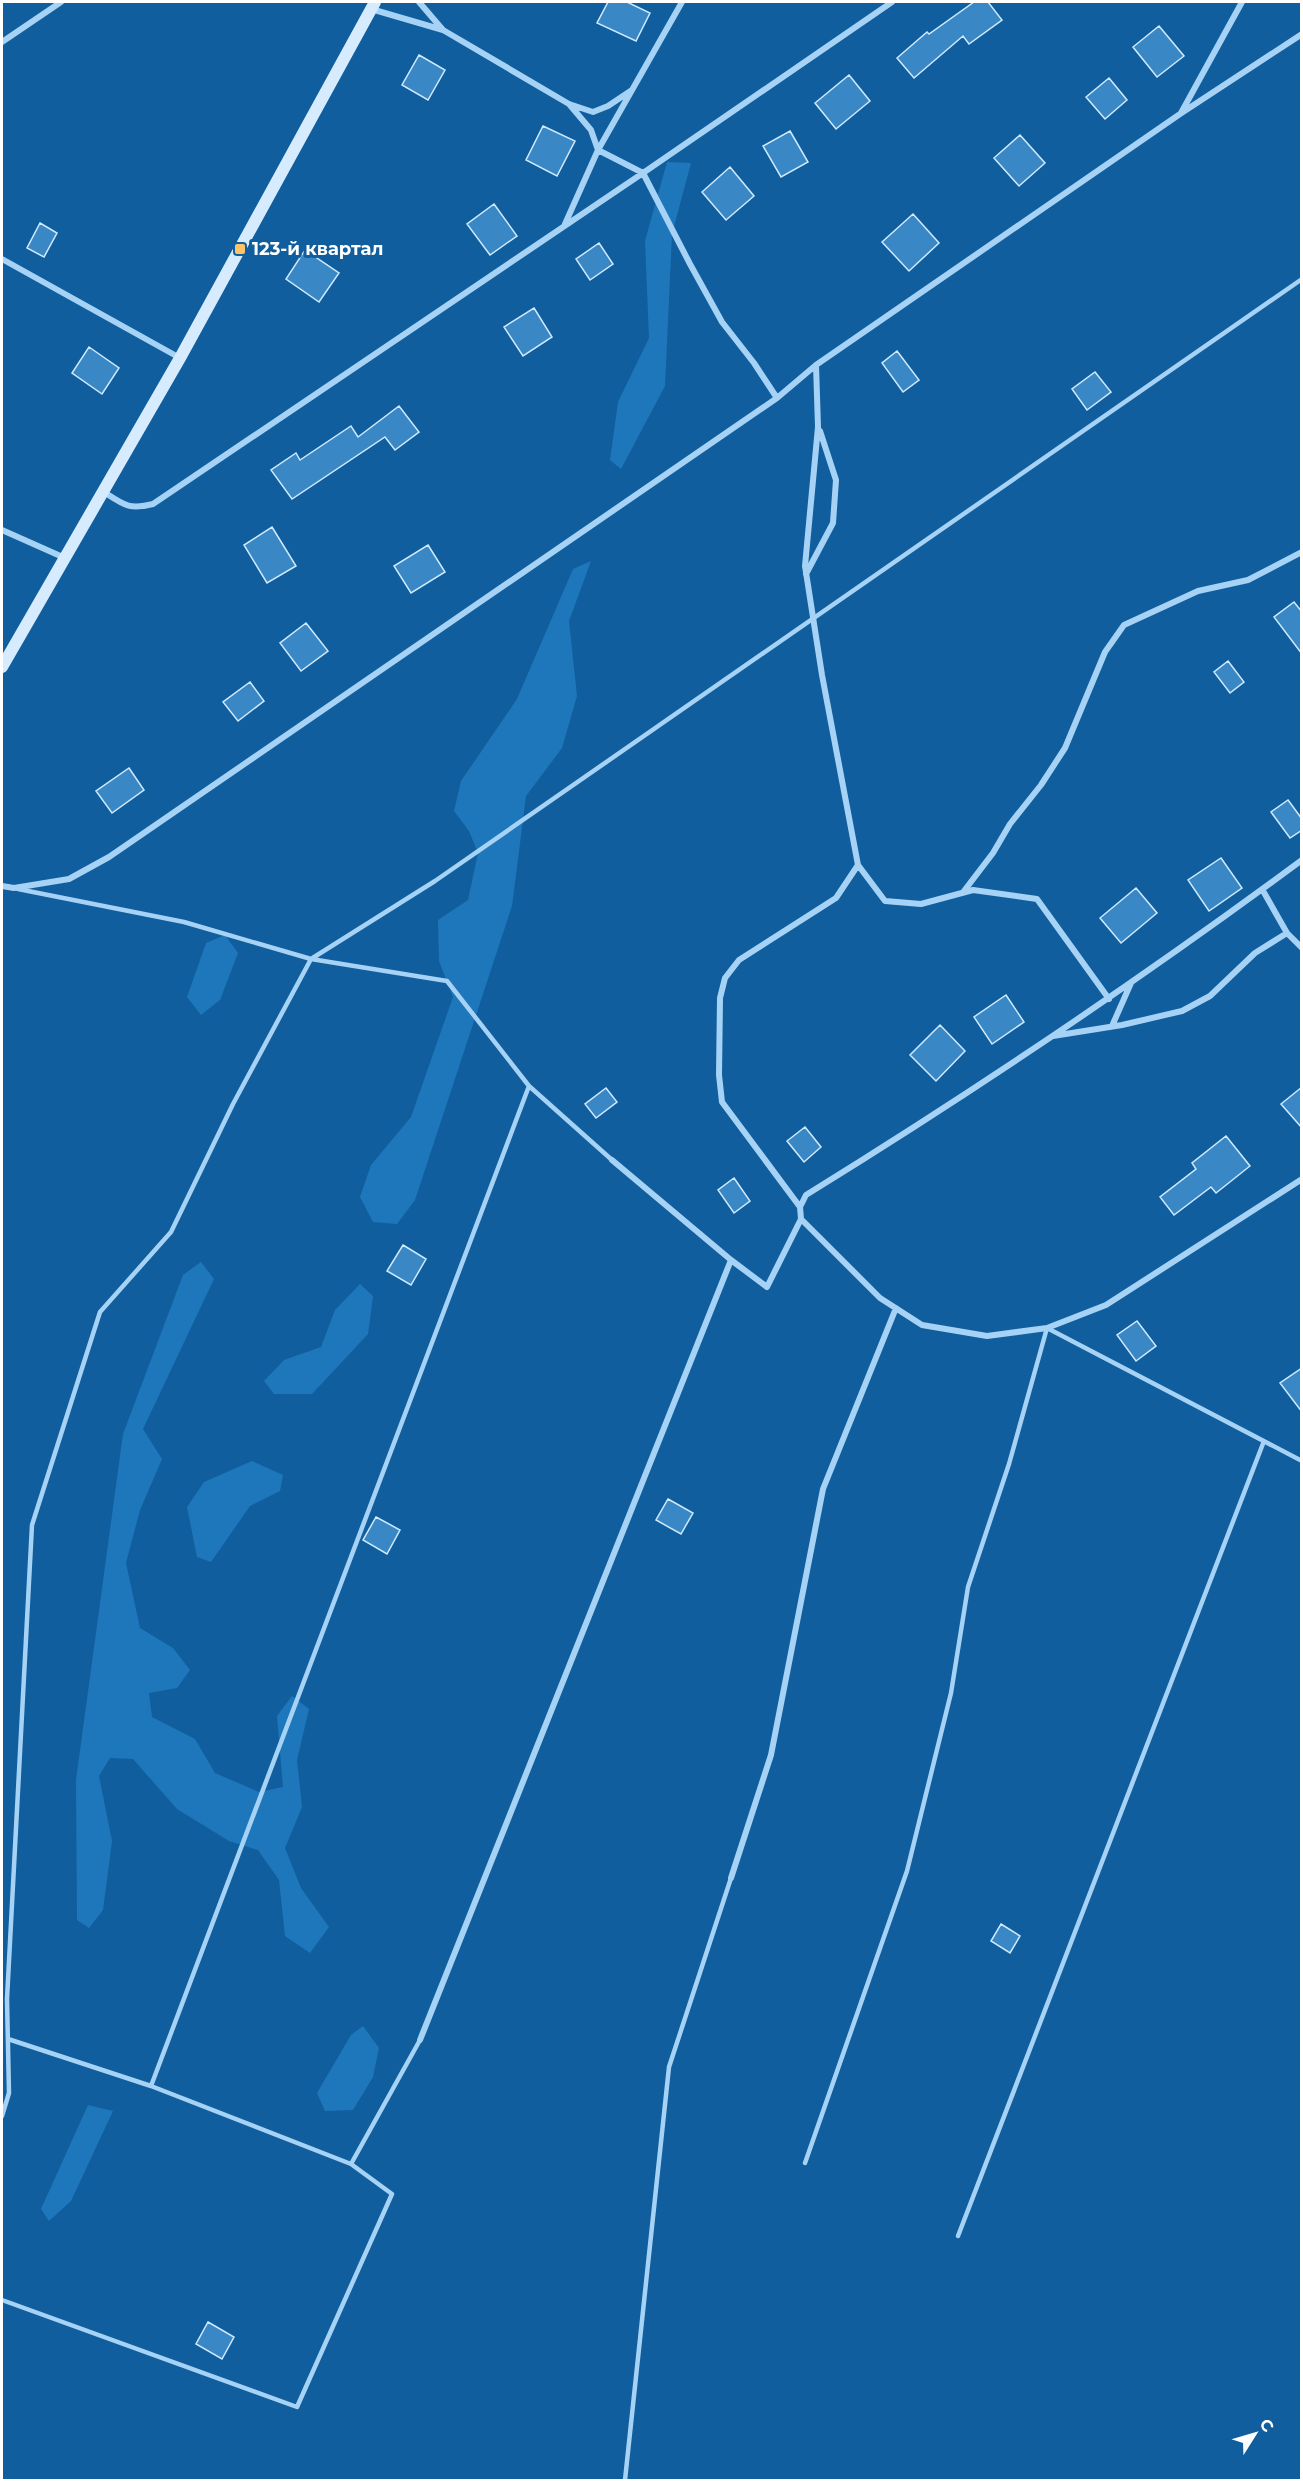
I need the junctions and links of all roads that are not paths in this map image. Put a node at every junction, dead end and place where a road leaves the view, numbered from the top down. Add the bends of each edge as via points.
1 (61, 2) edge
2 (419, 2) edge
3 (682, 2) edge
4 (892, 2) edge
5 (1242, 2) edge
6 (373, 5) edge
7 (443, 30) junction
8 (1302, 34) edge
9 (2, 42) edge
10 (632, 90) junction
11 (569, 104) junction
12 (1180, 114) junction
13 (598, 150) junction
14 (643, 173) junction
15 (565, 225) junction
16 (2, 259) edge
17 (1302, 279) edge
18 (180, 358) junction
19 (816, 365) junction
20 (777, 399) junction
21 (818, 427) junction
22 (104, 492) junction
23 (2, 530) edge
24 (1302, 552) edge
25 (66, 559) junction
26 (806, 574) junction
27 (813, 619) junction
28 (2, 667) edge
29 (1302, 860) edge
30 (858, 865) junction
31 (2, 886) edge
32 (14, 888) junction
33 (1262, 889) junction
34 (963, 892) junction
35 (1287, 933) junction
36 (1302, 948) edge
37 (311, 959) junction
38 (1131, 983) junction
39 (1109, 999) junction
40 (1112, 1026) junction
41 (1049, 1036) junction
42 (529, 1086) junction
43 (612, 1160) joint
44 (1302, 1179) edge
45 (800, 1207) junction
46 (801, 1220) junction
47 (731, 1260) junction
48 (896, 1308) junction
49 (1047, 1328) junction
50 (1264, 1441) junction
51 (1302, 1461) edge
52 (731, 1878) joint
53 (8, 2040) junction
54 (420, 2040) joint
55 (151, 2086) junction
56 (2, 2116) edge
57 (805, 2163) dead end
58 (351, 2164) junction
59 (958, 2236) dead end
60 (2, 2300) edge
61 (625, 2481) edge

1 - 9 street
2 - 7 street
3 - 10 street
4 - 14 street
5 - 12 street
6 - 7 street
6 - 18 street
7 - 11 street
8 - 12 street
10 - 11 street via 593,112
10 - 13 street
11 - 13 street via 591,130
12 - 19 street
13 - 14 street
13 - 15 street
14 - 15 street
14 - 20 street via 722,321
15 - 22 street via 153,504 126,507
16 - 18 street
17 - 27 lane
18 - 22 street
19 - 20 street
19 - 21 street
20 - 32 street via 109,856 69,879
21 - 26 street
21 - 26 street via 836,480 833,523
22 - 25 street
23 - 25 street
24 - 34 street via 1248,580 1198,591 1124,625 1104,652 1065,748
25 - 28 street
26 - 27 street
27 - 30 street
27 - 37 lane via 435,881
29 - 33 street
30 - 34 street via 885,901 921,904
30 - 45 street via 836,898 739,960 725,978 720,998 722,1102
31 - 32 street
32 - 37 lane via 184,922
33 - 35 street
33 - 38 street
34 - 39 street via 1037,899
35 - 36 street
35 - 40 street via 1255,953 1210,996 1182,1011
37 - 42 lane via 447,981
37 - 53 lane via 233,1104 171,1232 100,1312 32,1525
38 - 39 street
38 - 40 street
39 - 41 street
40 - 41 street
41 - 45 street via 939,1113 806,1195
42 - 43 lane
42 - 55 lane
43 - 47 street
44 - 49 street via 1106,1305
45 - 46 street
46 - 47 street via 766,1287
46 - 48 street via 880,1298
47 - 54 street
48 - 49 street via 922,1325 987,1336
48 - 52 street via 823,1489 771,1755
49 - 50 lane
49 - 57 lane via 1009,1464 968,1587 951,1693 907,1871
50 - 51 lane
50 - 59 lane
52 - 61 lane via 669,2067
53 - 55 lane
53 - 56 lane via 9,2092
54 - 58 lane
55 - 58 lane
58 - 60 lane via 392,2194 297,2407

